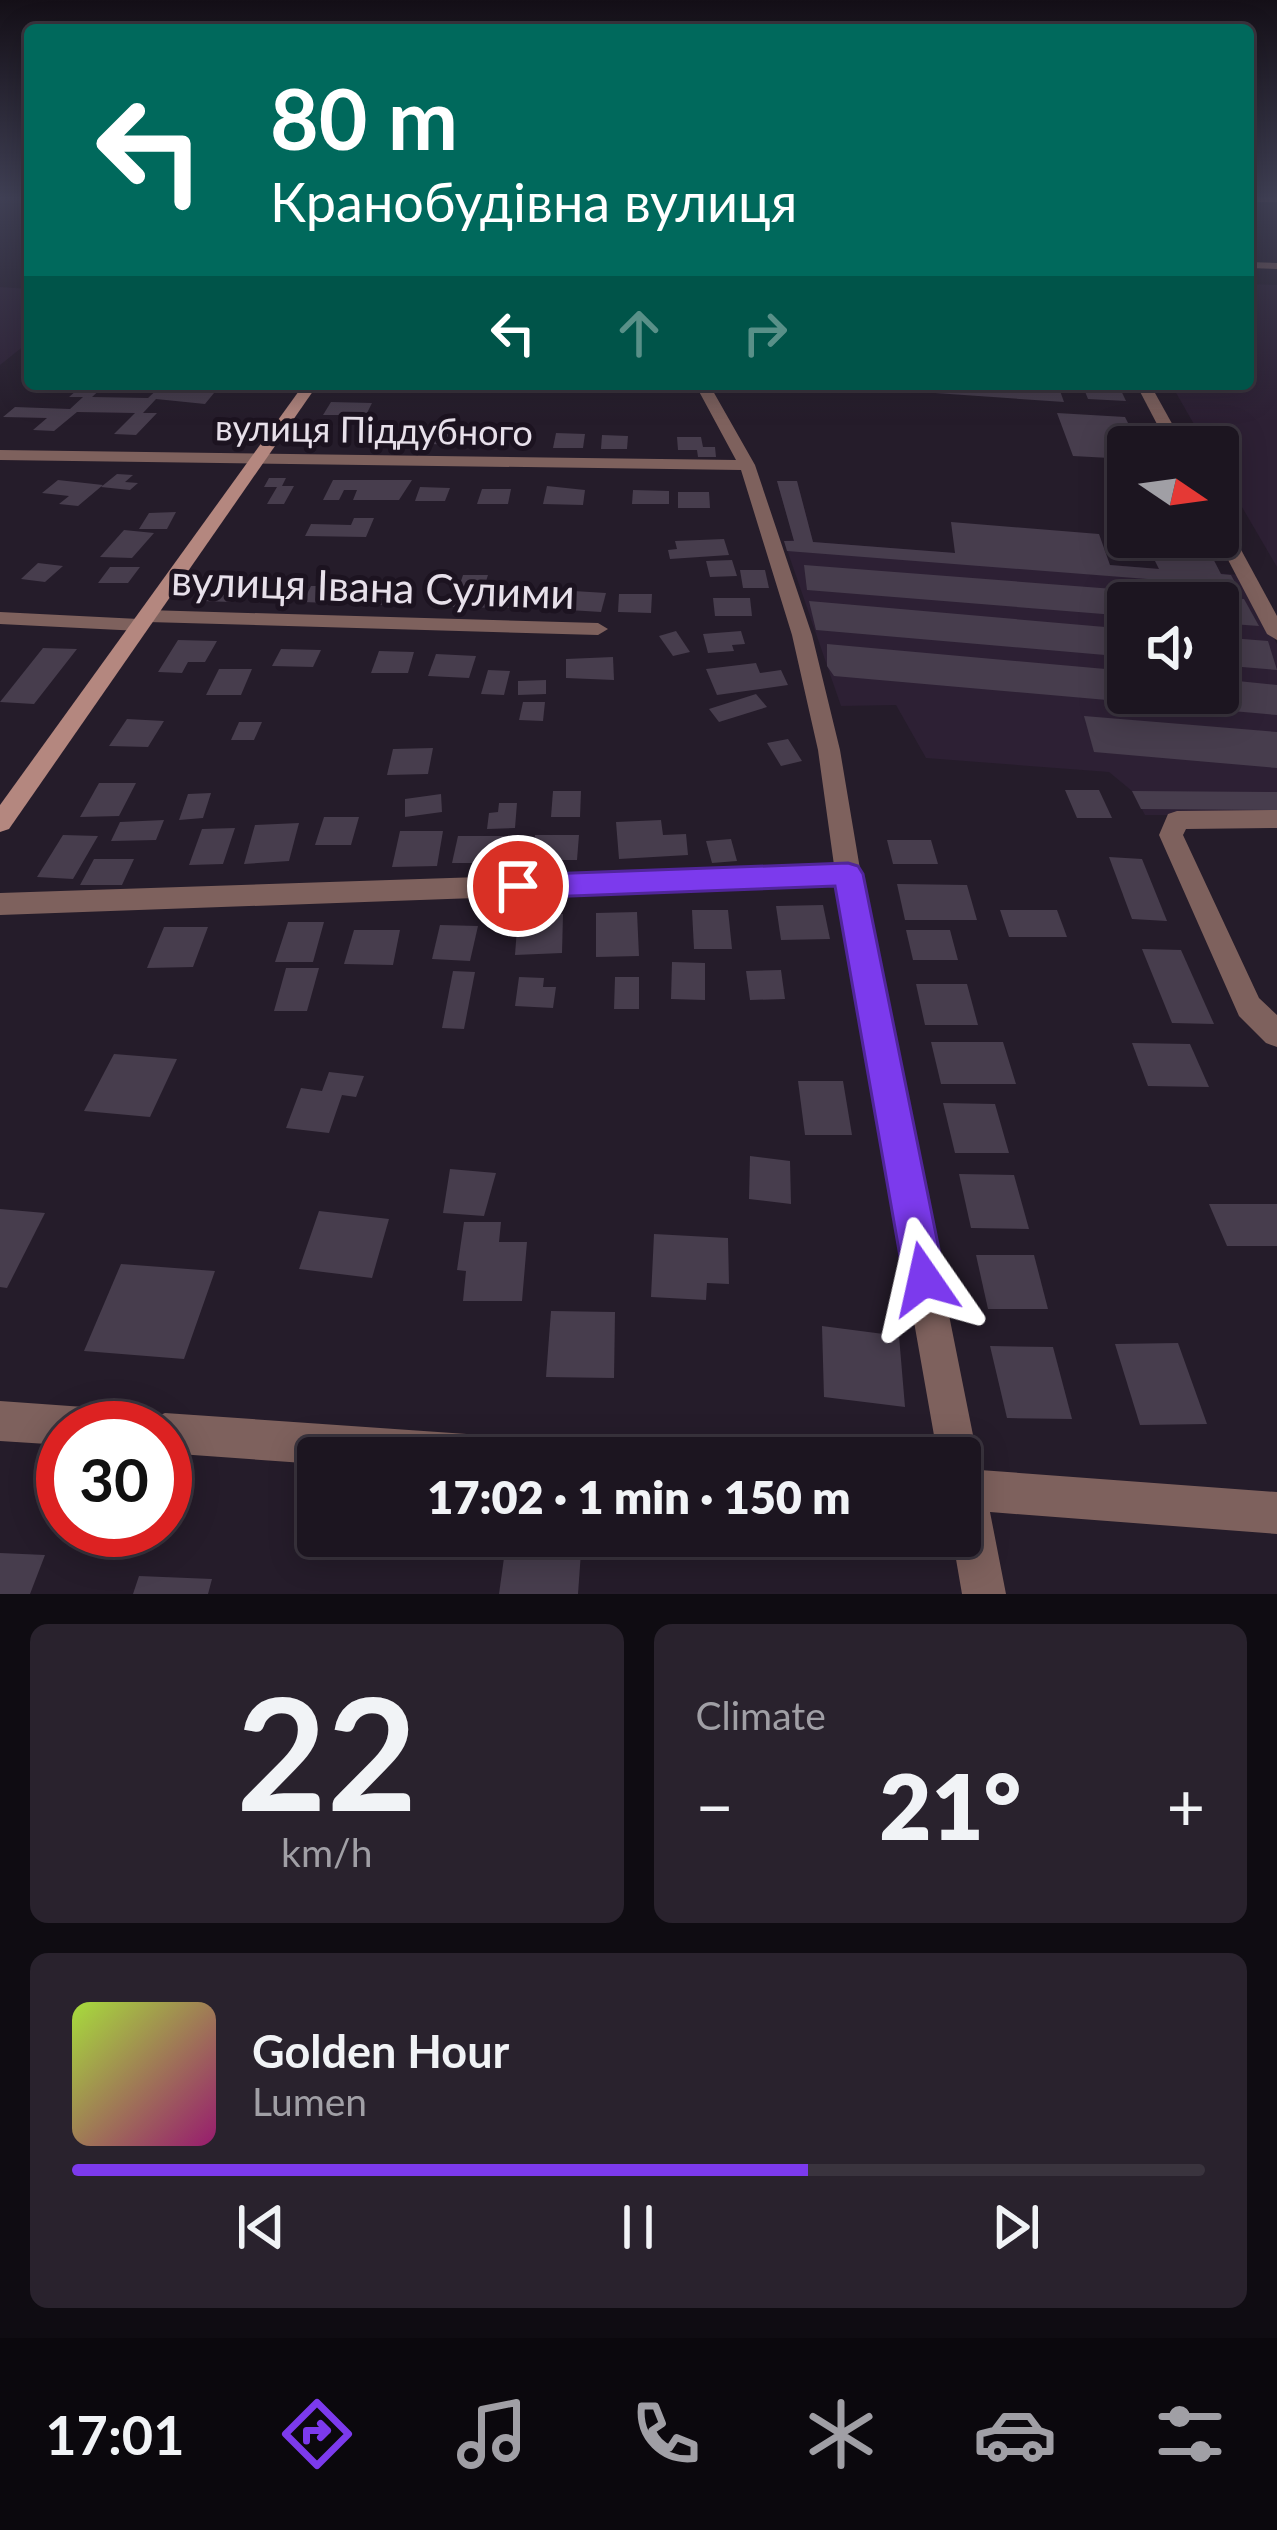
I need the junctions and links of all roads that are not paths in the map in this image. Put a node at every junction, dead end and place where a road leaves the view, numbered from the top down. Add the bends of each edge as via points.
1 (307, 390) edge
2 (705, 390) edge
3 (1146, 390) edge
4 (1166, 426) edge
5 (0, 454) edge
6 (257, 458) junction
7 (747, 465) junction
8 (1236, 558) edge
9 (0, 618) edge
10 (144, 620) junction
11 (598, 629) dead end
12 (1277, 634) edge
13 (1277, 819) edge
14 (0, 823) edge
15 (848, 874) junction
16 (0, 904) edge
17 (1277, 1034) edge
18 (0, 1421) edge
19 (36, 1424) edge
20 (192, 1435) edge
21 (954, 1437) edge
22 (297, 1442) edge
23 (981, 1478) edge
24 (1277, 1513) edge
25 (977, 1557) edge
26 (984, 1594) edge

1 - 6 street
2 - 7 street
3 - 4 street
5 - 6 street, вулиця Піддубного
6 - 7 street, вулиця Піддубного
6 - 10 street
7 - 15 street via 802,635
8 - 12 street
9 - 10 street, вулиця Івана Сулими
10 - 11 street, вулиця Івана Сулими
10 - 14 street
13 - 17 street via 1178,820 1171,835 1249,1007
15 - 16 street
15 - 21 street
18 - 19 street
20 - 22 street
23 - 24 street
25 - 26 street

